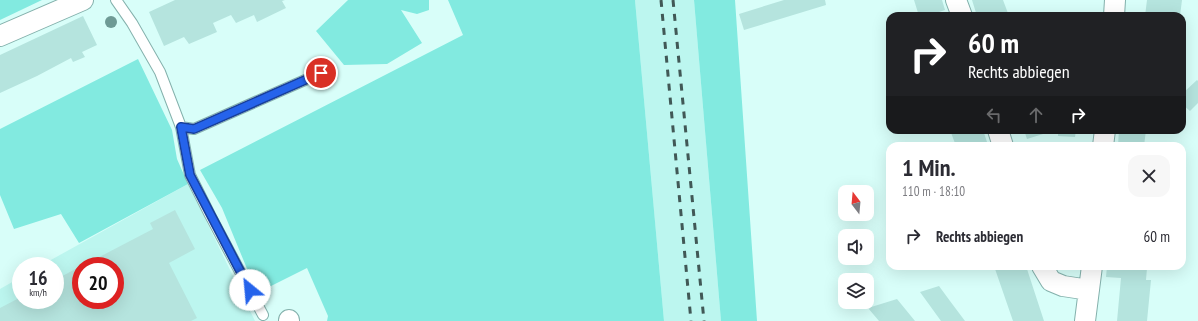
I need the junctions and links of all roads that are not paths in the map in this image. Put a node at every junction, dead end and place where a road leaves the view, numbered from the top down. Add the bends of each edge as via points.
1 (83, 0) edge
2 (116, 0) edge
3 (956, 0) edge
4 (1115, 0) edge
5 (960, 12) edge
6 (1114, 12) edge
7 (0, 36) edge
8 (321, 73) dead end
9 (181, 127) junction
10 (1045, 270) edge
11 (1092, 270) edge
12 (1089, 290) junction
13 (263, 315) dead end
14 (1085, 321) edge

1 - 7 street
2 - 9 lane via 160,72
3 - 5 street
4 - 6 street
8 - 9 lane via 194,129
9 - 13 lane via 190,175
10 - 12 street via 1051,280 1063,286
11 - 12 street
12 - 14 street

